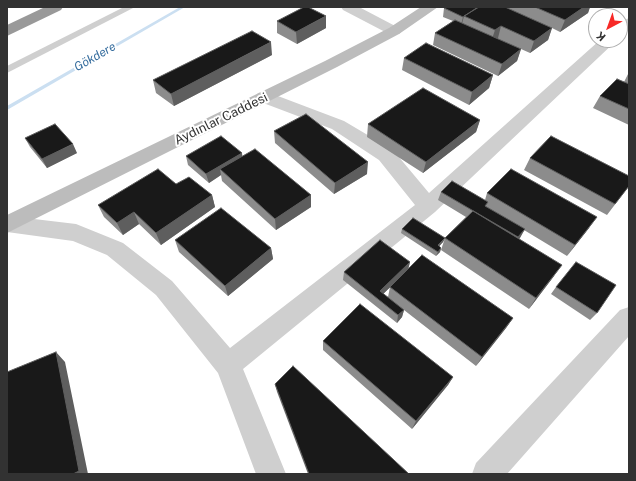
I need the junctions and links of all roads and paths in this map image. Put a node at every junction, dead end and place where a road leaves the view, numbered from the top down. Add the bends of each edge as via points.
1 (56, 7) edge
2 (131, 7) edge
3 (348, 7) edge
4 (431, 7) edge
5 (7, 31) edge
6 (394, 31) junction
7 (600, 48) edge
8 (7, 70) edge
9 (264, 97) junction
10 (428, 206) junction
11 (8, 225) edge
12 (629, 318) edge
13 (228, 365) junction
14 (271, 474) edge
15 (487, 474) edge

1 - 5 highway
2 - 8 lane
3 - 6 street
4 - 6 street, Aydınlar Caddesi
6 - 9 street, Aydınlar Caddesi
7 - 10 street
9 - 10 street via 338,124 386,155
9 - 11 street, Aydınlar Caddesi
10 - 13 street
11 - 13 street via 76,233 115,249 164,288
12 - 15 street
13 - 14 street

